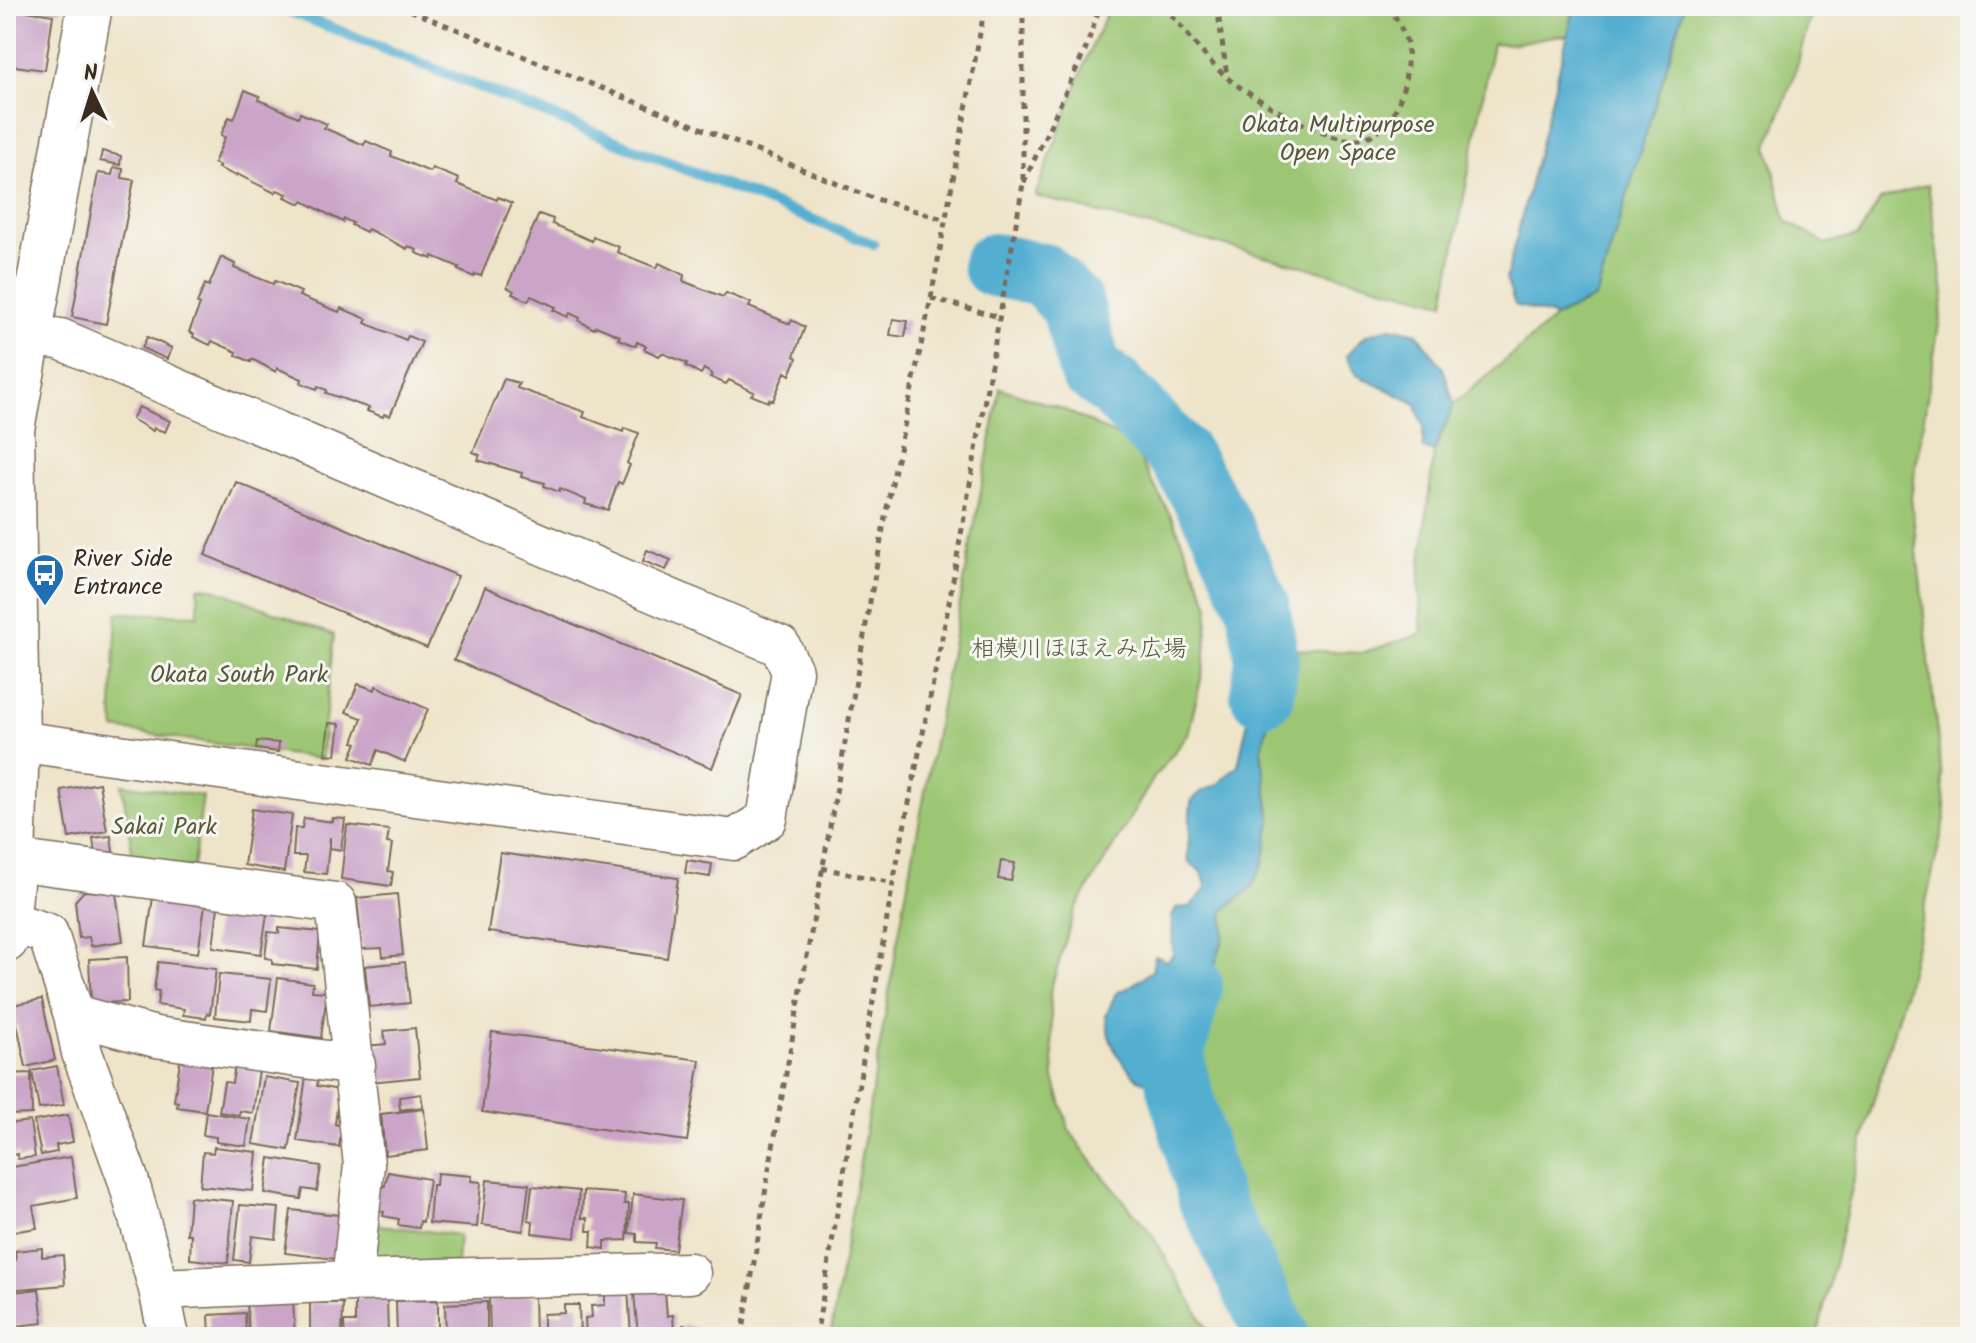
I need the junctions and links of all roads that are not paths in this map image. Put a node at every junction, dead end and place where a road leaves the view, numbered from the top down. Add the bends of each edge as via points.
1 (90, 6) edge
2 (28, 336) junction
3 (9, 429) edge
4 (17, 741) junction
5 (13, 860) junction
6 (7, 931) edge
7 (74, 1015) junction
8 (355, 1065) junction
9 (690, 1273) dead end
10 (352, 1281) junction
11 (159, 1289) junction
12 (169, 1337) edge

1 - 2 street
2 - 3 street
2 - 4 street via 60,339 780,646 792,671 767,819 734,840
3 - 4 street
4 - 5 street
5 - 6 street
5 - 8 street via 336,903
6 - 7 street via 48,934
7 - 8 street via 156,1037
7 - 11 street
8 - 10 street via 364,1165
9 - 10 street
10 - 11 street
11 - 12 street

